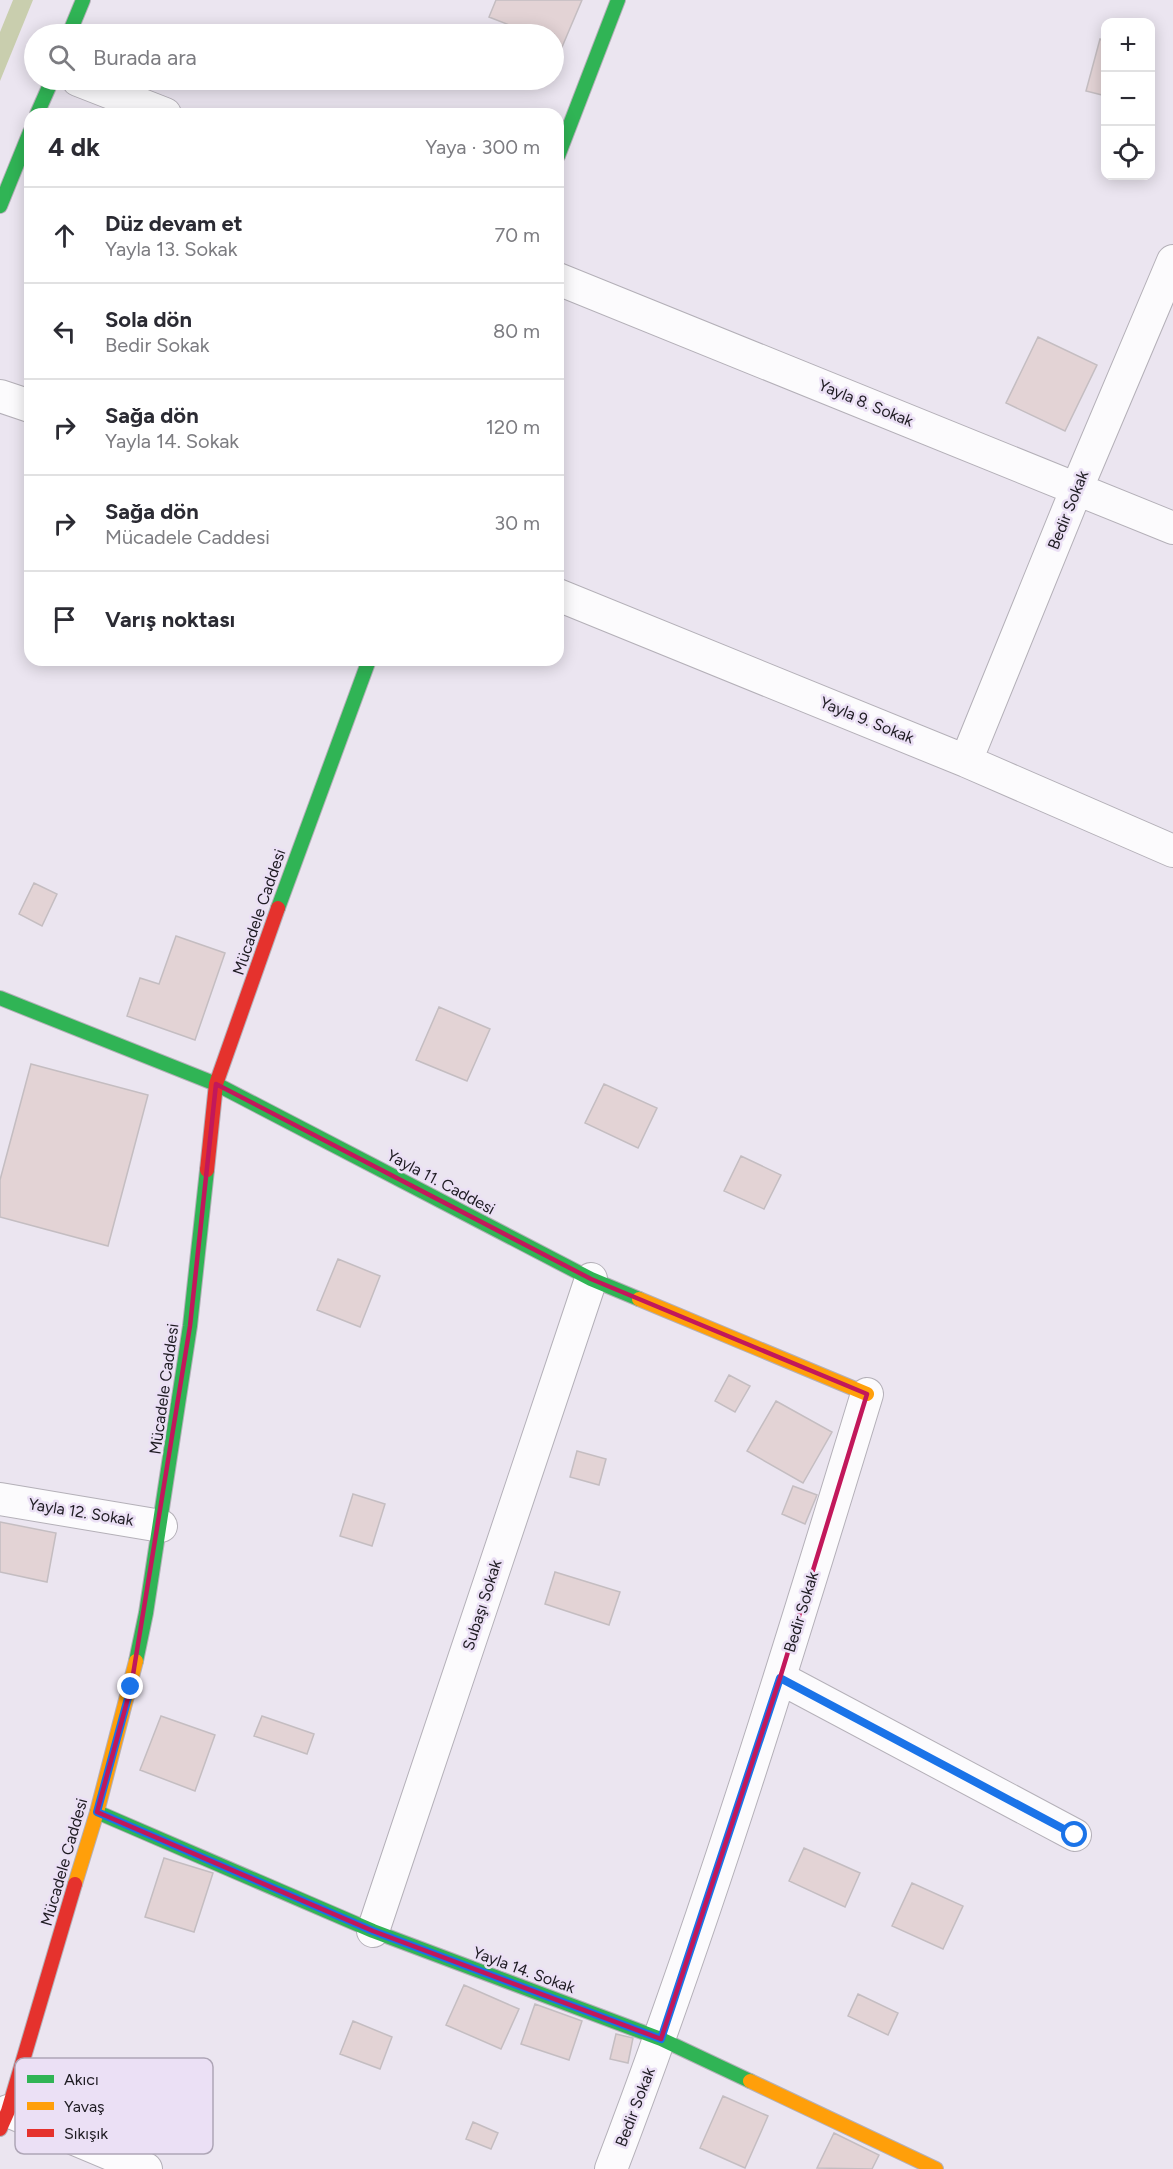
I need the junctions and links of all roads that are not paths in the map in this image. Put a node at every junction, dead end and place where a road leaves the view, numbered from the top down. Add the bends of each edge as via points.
1 (83, 0) edge
2 (618, 0) edge
3 (73, 24) edge
4 (47, 90) edge
5 (104, 90) edge
6 (40, 108) edge
7 (150, 108) edge
8 (564, 140) edge
9 (24, 147) edge
10 (0, 206) edge
11 (1173, 261) edge
12 (564, 281) edge
13 (0, 396) edge
14 (24, 404) edge
15 (1077, 488) junction
16 (1173, 528) edge
17 (564, 597) edge
18 (367, 666) edge
19 (966, 761) junction
20 (1173, 851) edge
21 (0, 998) edge
22 (216, 1084) junction
23 (591, 1279) junction
24 (867, 1394) joint
25 (0, 1499) edge
26 (161, 1526) junction
27 (780, 1678) junction
28 (97, 1812) junction
29 (1075, 1835) dead end
30 (373, 1931) junction
31 (661, 2039) junction
32 (23, 2058) edge
33 (15, 2084) edge
34 (4, 2120) edge
35 (103, 2154) edge
36 (146, 2169) edge
37 (611, 2169) edge
38 (936, 2169) edge

1 - 3 street
2 - 8 street
4 - 6 street
5 - 7 street
9 - 10 street
11 - 15 street, Bedir Sokak
12 - 15 street, Yayla 8. Sokak
13 - 14 street
15 - 16 street, Yayla 8. Sokak
15 - 19 street, Bedir Sokak
17 - 19 street, Yayla 9. Sokak
18 - 22 street, Mücadele Caddesi
19 - 20 street, Yayla 9. Sokak
21 - 22 street, Yayla 11. Caddesi
22 - 23 street, Yayla 11. Caddesi
22 - 26 street, Mücadele Caddesi via 190,1326
23 - 24 street, Yayla 11. Caddesi
23 - 30 street, Subaşı Sokak
24 - 27 street, Bedir Sokak
25 - 26 street, Yayla 12. Sokak
26 - 28 street, Mücadele Caddesi via 131,1687
27 - 29 street
27 - 31 street, Bedir Sokak
28 - 30 street, Yayla 14. Sokak
28 - 32 street, Mücadele Caddesi
30 - 31 street, Yayla 14. Sokak
31 - 37 street, Bedir Sokak
31 - 38 street, Yayla 14. Sokak
33 - 34 street, Mücadele Caddesi
35 - 36 street

